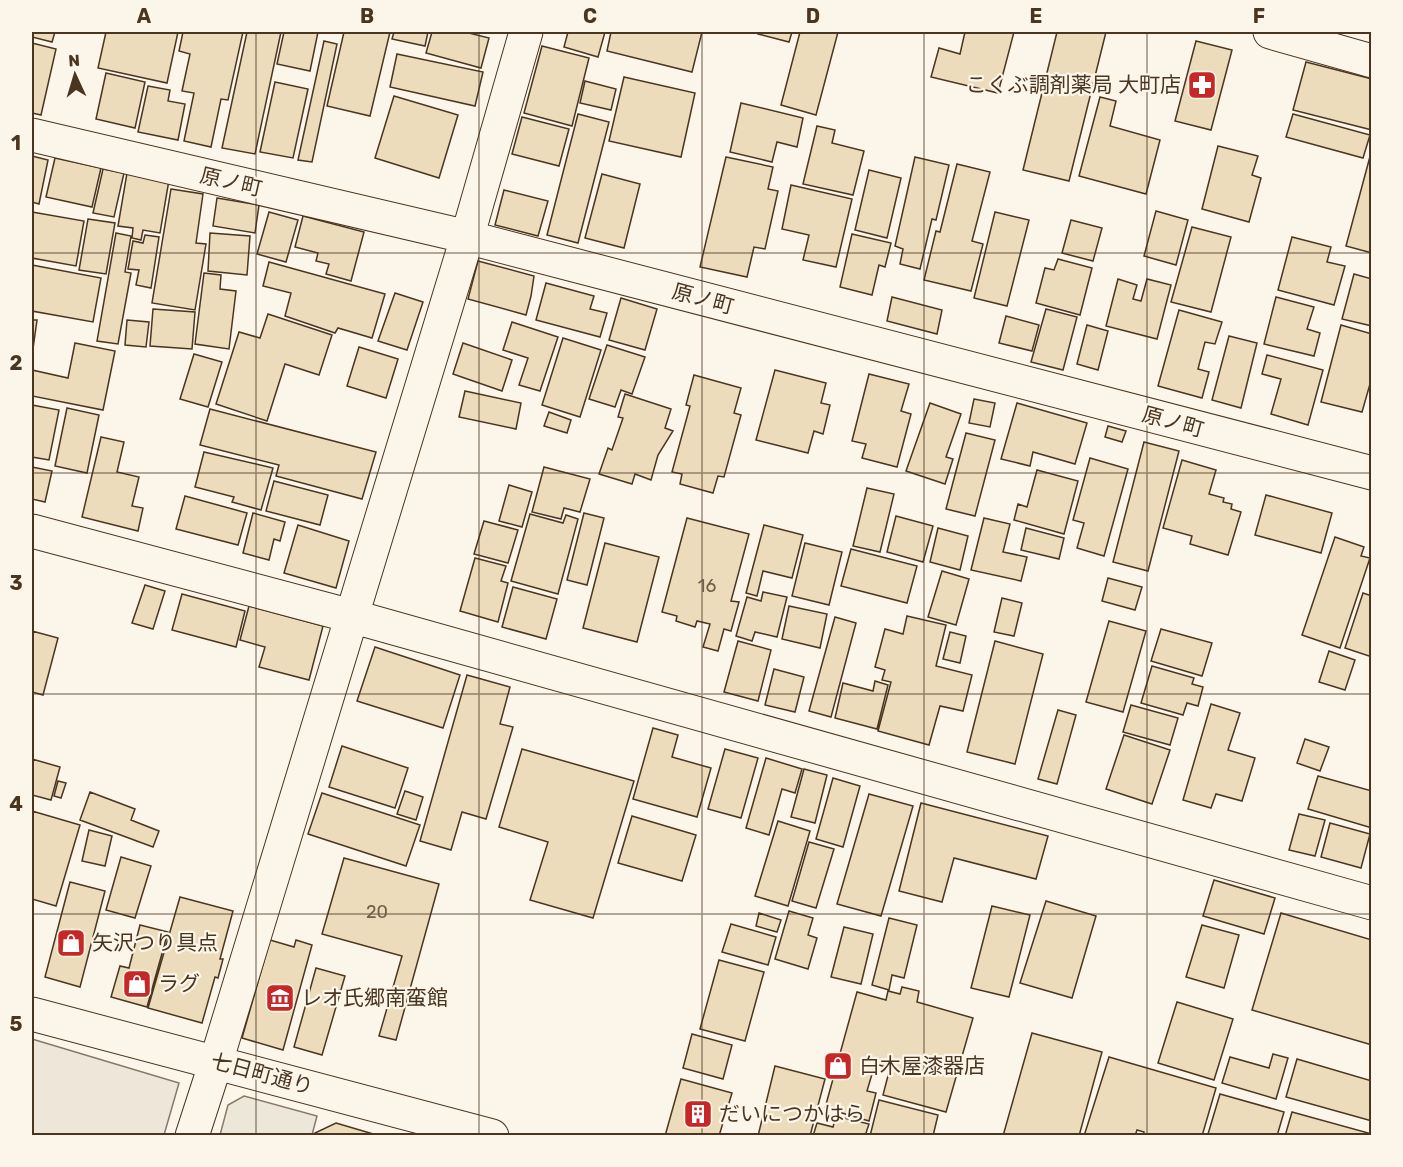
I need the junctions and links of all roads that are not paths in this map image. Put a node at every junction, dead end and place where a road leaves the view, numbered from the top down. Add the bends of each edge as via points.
1 (526, 32) edge
2 (1270, 32) edge
3 (1371, 61) edge
4 (32, 135) edge
5 (467, 238) junction
6 (1371, 473) edge
7 (32, 531) edge
8 (351, 616) junction
9 (1371, 903) edge
10 (32, 1014) edge
11 (216, 1062) junction
12 (192, 1136) edge
13 (492, 1136) edge

1 - 5 main road
2 - 3 main road
4 - 5 main road, 原ノ町
5 - 6 main road, 原ノ町
5 - 8 main road
7 - 8 main road
8 - 9 main road
8 - 11 main road
10 - 11 main road, 七日町通り
11 - 12 main road
11 - 13 main road, 七日町通り

